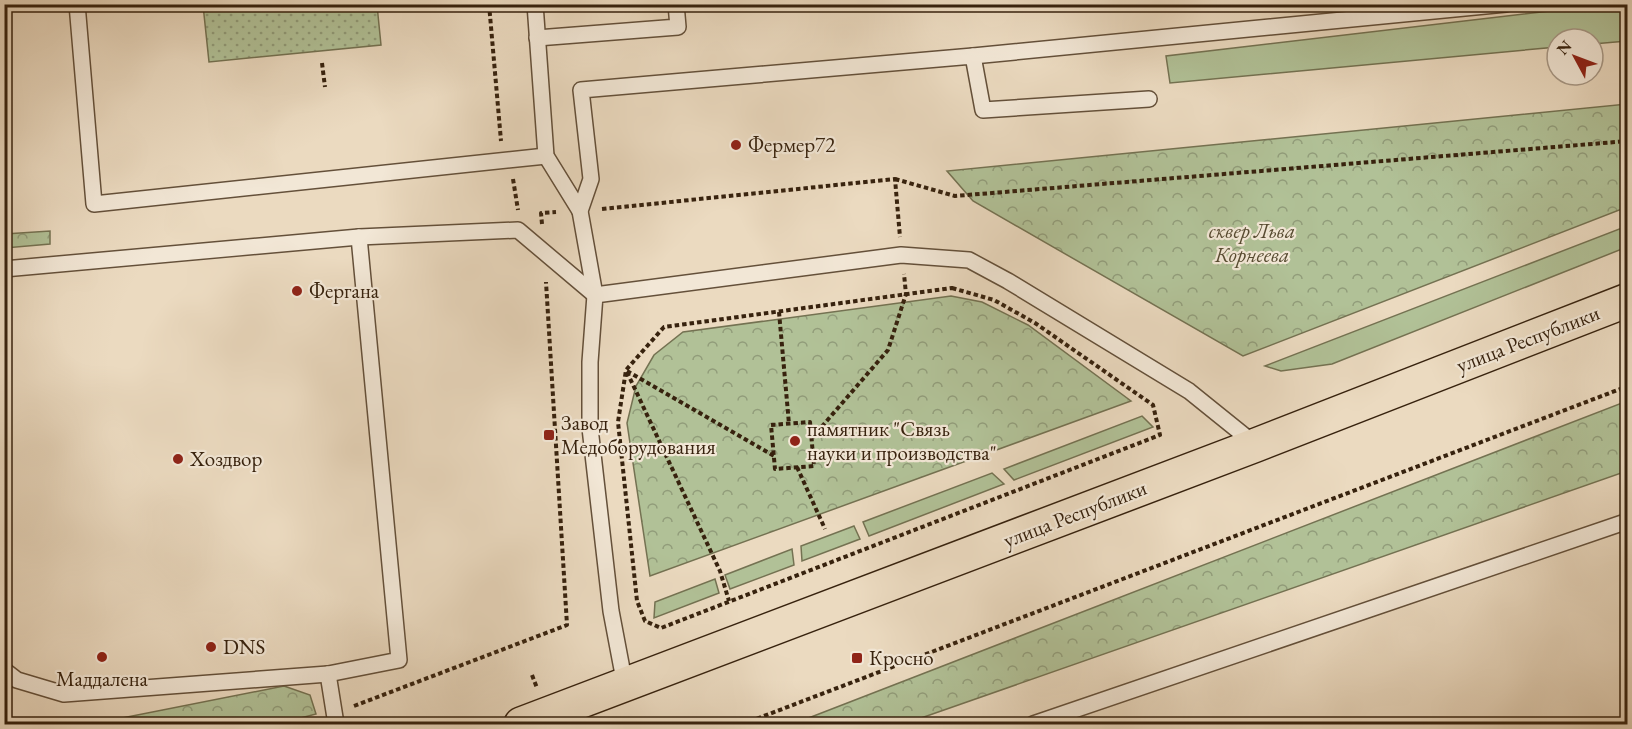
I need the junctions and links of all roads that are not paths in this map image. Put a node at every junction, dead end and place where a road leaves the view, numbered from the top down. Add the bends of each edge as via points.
1 (77, 4) edge
2 (535, 4) edge
3 (676, 4) edge
4 (1506, 4) edge
5 (537, 38) junction
6 (973, 56) junction
7 (1149, 99) dead end
8 (546, 156) junction
9 (580, 211) junction
10 (359, 237) junction
11 (4, 268) edge
12 (595, 295) junction
13 (1628, 300) edge
14 (1256, 445) junction
15 (1628, 521) edge
16 (4, 670) edge
17 (327, 674) junction
18 (625, 685) junction
19 (335, 719) edge
20 (521, 724) edge
21 (1033, 724) edge

1 - 8 lane via 94,204
2 - 5 lane
3 - 5 lane via 678,27
4 - 6 lane
5 - 8 lane
6 - 7 lane via 983,110
6 - 9 lane via 581,90 591,179
8 - 9 lane
9 - 12 lane
10 - 11 lane
10 - 12 lane via 518,230
10 - 17 lane via 399,660
12 - 14 lane via 901,255 969,260 1189,391
12 - 18 lane via 590,428 611,611
13 - 14 main road, улица Республики
14 - 18 main road, улица Республики
15 - 21 lane
16 - 17 lane via 17,680 64,694
17 - 19 lane
18 - 20 main road, улица Республики

